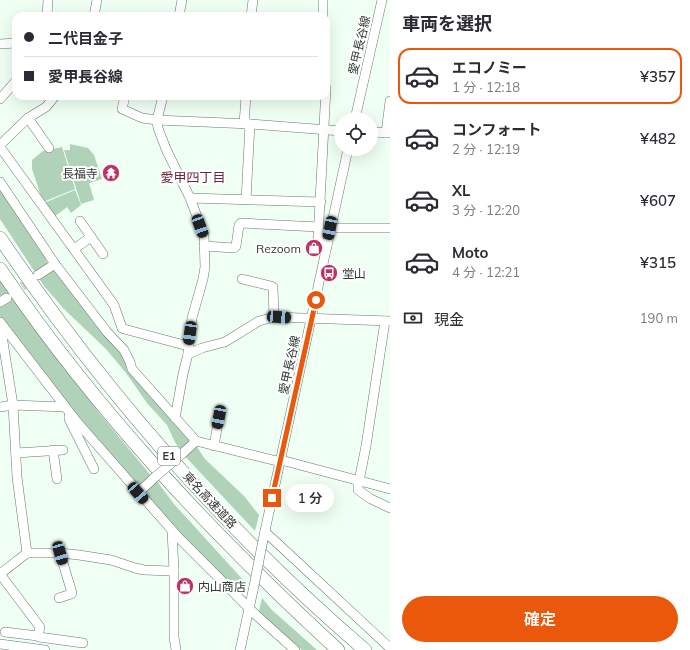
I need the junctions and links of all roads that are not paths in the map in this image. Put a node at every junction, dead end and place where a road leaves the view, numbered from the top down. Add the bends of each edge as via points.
1 (48, 0) edge
2 (97, 0) edge
3 (182, 0) edge
4 (252, 0) edge
5 (323, 0) edge
6 (382, 0) edge
7 (47, 12) edge
8 (95, 12) edge
9 (180, 12) edge
10 (252, 12) edge
11 (323, 12) edge
12 (12, 43) edge
13 (0, 44) edge
14 (12, 86) edge
15 (0, 99) edge
16 (52, 100) edge
17 (124, 100) edge
18 (162, 100) edge
19 (246, 100) edge
20 (325, 100) edge
21 (390, 102) edge
22 (357, 112) edge
23 (28, 118) junction
24 (158, 120) junction
25 (247, 124) junction
26 (324, 130) junction
27 (334, 131) edge
28 (378, 132) edge
29 (388, 133) edge
30 (0, 146) edge
31 (49, 148) dead end
32 (346, 156) edge
33 (0, 182) edge
34 (190, 198) junction
35 (246, 200) junction
36 (321, 202) junction
37 (80, 221) dead end
38 (319, 227) junction
39 (330, 228) junction
40 (390, 228) edge
41 (91, 237) junction
42 (0, 238) edge
43 (204, 246) junction
44 (327, 246) junction
45 (74, 249) junction
46 (103, 254) dead end
47 (55, 264) junction
48 (0, 269) edge
49 (38, 275) tunnel mouth
50 (246, 278) dead end
51 (274, 316) junction
52 (312, 318) junction
53 (388, 321) edge
54 (0, 322) edge
55 (122, 328) junction
56 (1, 338) edge
57 (111, 338) junction
58 (188, 350) junction
59 (13, 405) junction
60 (0, 407) edge
61 (67, 410) junction
62 (219, 417) dead end
63 (174, 418) junction
64 (196, 441) junction
65 (214, 446) junction
66 (53, 450) junction
67 (63, 450) dead end
68 (16, 453) junction
69 (281, 460) junction
70 (91, 466) dead end
71 (55, 476) dead end
72 (358, 481) junction
73 (390, 489) edge
74 (138, 493) junction
75 (390, 508) edge
76 (172, 531) junction
77 (264, 536) junction
78 (27, 553) junction
79 (60, 553) junction
80 (174, 570) junction
81 (0, 574) edge
82 (59, 598) dead end
83 (249, 608) junction
84 (5, 632) dead end
85 (38, 636) junction
86 (62, 640) junction
87 (83, 643) dead end
88 (0, 644) edge
89 (390, 648) edge
90 (44, 650) edge
91 (61, 650) edge
92 (176, 650) edge
93 (240, 650) edge
94 (295, 650) edge
95 (338, 650) edge
96 (365, 650) edge

1 - 7 street
2 - 8 street
3 - 9 street
4 - 10 street
5 - 11 street
6 - 22 street, 愛甲長谷線
12 - 13 street
14 - 15 street
16 - 23 street via 46,107
17 - 24 street via 122,108 142,118
18 - 24 street
19 - 25 street
20 - 26 street
21 - 29 street
23 - 30 street
23 - 31 street
24 - 25 street
24 - 34 street via 158,128 166,149
25 - 26 street
25 - 35 street
26 - 27 street
26 - 36 street
28 - 29 street
30 - 45 street
32 - 39 street, 愛甲長谷線
33 - 47 street
34 - 35 street
34 - 43 street via 204,235
35 - 36 street
36 - 38 street
37 - 41 street
38 - 43 street via 241,223 234,248
38 - 44 street via 318,240
39 - 40 street
39 - 44 street, 愛甲長谷線
41 - 45 street
41 - 46 street
42 - 96 highway, 東名高速道路 / E1 via 72,338 155,440 250,543
43 - 58 street via 205,267 192,318
44 - 52 street, 愛甲長谷線
45 - 55 street via 116,309
47 - 49 street
47 - 57 street
48 - 95 highway, 東名高速道路 / E1 via 56,346 157,468 235,552
50 - 51 street via 269,282 273,287
51 - 52 street
51 - 58 street via 259,321 225,342
52 - 53 street
52 - 69 street, 愛甲長谷線
53 - 72 street
54 - 56 street
54 - 61 street
55 - 57 street
55 - 58 street
56 - 59 street
57 - 63 street via 124,350 132,369
58 - 63 street
59 - 60 street
59 - 61 street
59 - 68 street
61 - 70 street
61 - 74 street
62 - 65 street
63 - 64 street
64 - 65 street
64 - 74 street, bridge
65 - 69 street
66 - 67 street
66 - 68 street
66 - 71 street
68 - 78 street
69 - 72 street
69 - 77 street, 愛甲長谷線
72 - 73 street
72 - 75 street via 358,490
74 - 76 street
76 - 80 street
76 - 83 street
77 - 83 street, 愛甲長谷線, bridge
77 - 89 street via 276,540
78 - 79 street
78 - 81 street
79 - 80 street via 111,560 144,570
79 - 82 street via 72,593
80 - 92 street
81 - 85 street via 40,627
83 - 93 street
83 - 94 street
84 - 85 street
85 - 86 street
86 - 87 street
86 - 91 street
88 - 90 street

